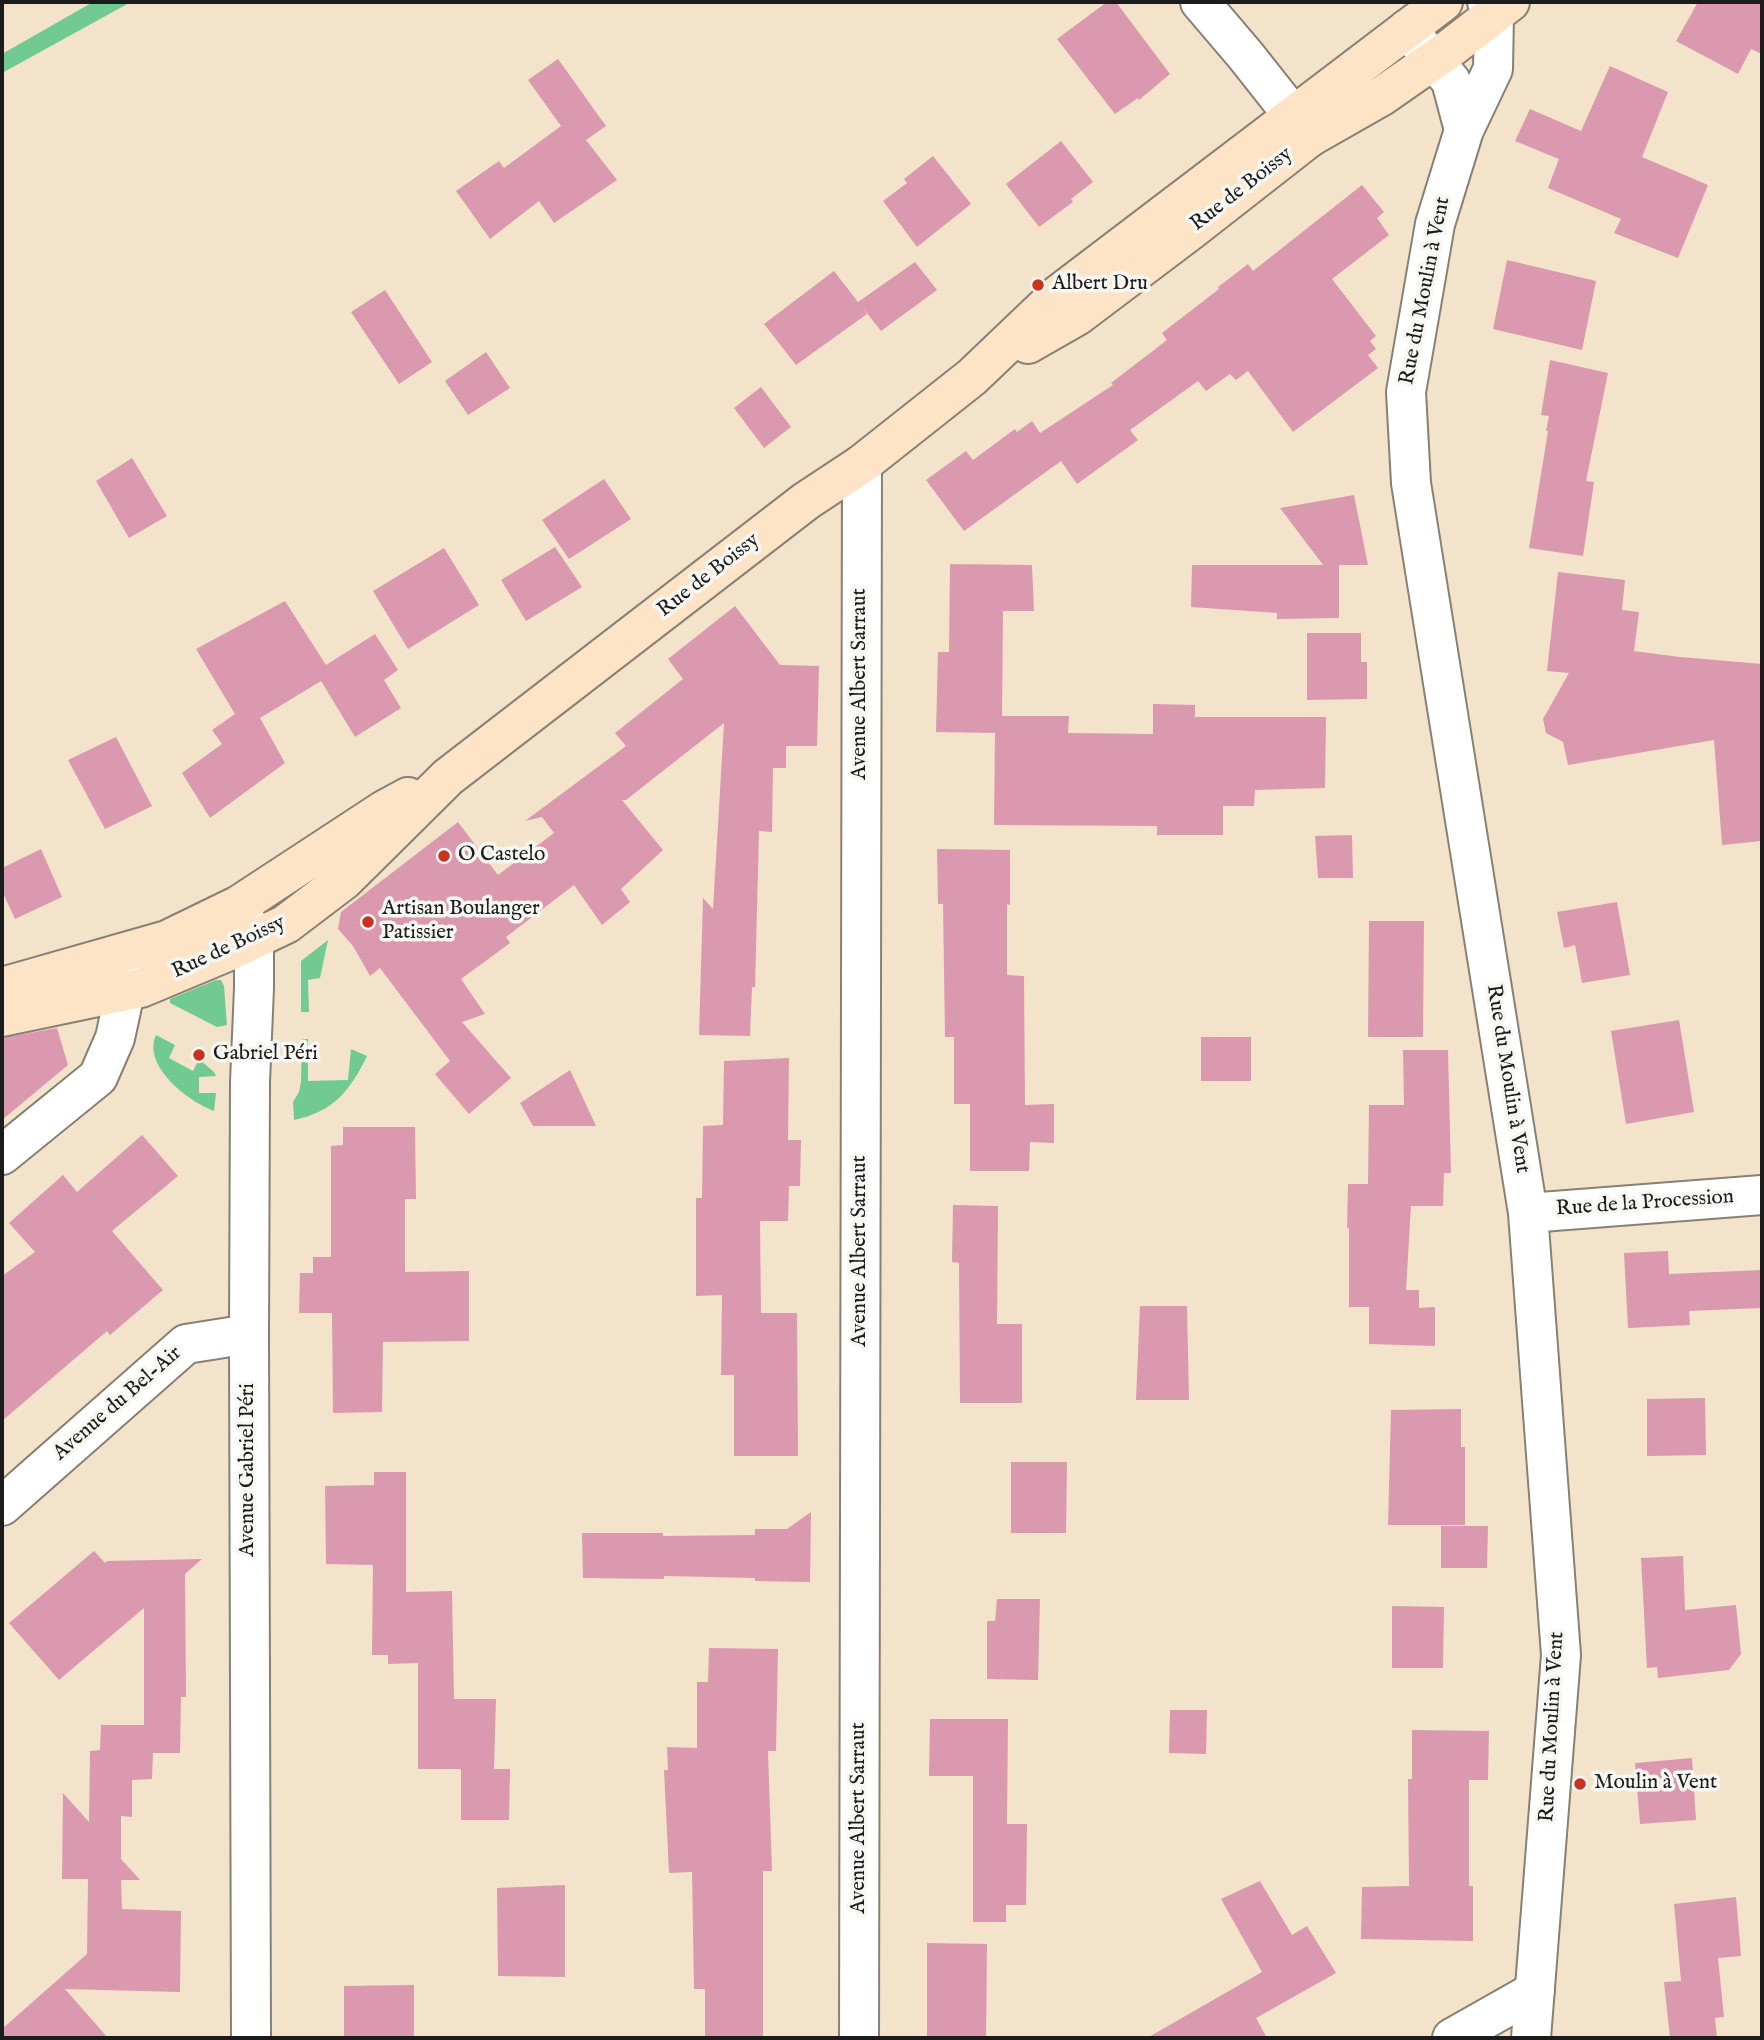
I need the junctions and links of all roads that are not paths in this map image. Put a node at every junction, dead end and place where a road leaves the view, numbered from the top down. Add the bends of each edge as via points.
1 (1200, 2) edge
2 (1443, 2) edge
3 (1497, 6) edge
4 (1407, 29) junction
5 (1433, 60) junction
6 (1301, 127) junction
7 (1464, 130) junction
8 (862, 464) junction
9 (448, 777) junction
10 (239, 905) junction
11 (254, 939) junction
12 (128, 953) junction
13 (2, 986) edge
14 (125, 992) junction
15 (2, 1017) edge
16 (2, 1155) edge
17 (1762, 1195) edge
18 (1528, 1213) junction
19 (249, 1334) junction
20 (2, 1506) edge
21 (1535, 1991) junction
22 (251, 2038) edge
23 (859, 2038) edge
24 (1452, 2038) edge
25 (1531, 2038) edge

1 - 6 street
2 - 4 street, Rue de Boissy
3 - 5 street, Rue de Boissy
3 - 7 street, Rue du Moulin à Vent via 1493,69
4 - 5 street
4 - 6 street, Rue de Boissy
5 - 6 street, Rue de Boissy via 1382,96
5 - 7 street via 1451,81
6 - 8 street, Rue de Boissy via 1191,230 1077,316 972,377
7 - 18 street, Rue du Moulin à Vent via 1435,224 1406,393 1411,483
8 - 9 street, Rue de Boissy via 806,501
8 - 23 street, Avenue Albert Sarraut
9 - 10 street, Rue de Boissy via 384,810
9 - 11 street, Rue de Boissy via 344,880 285,924
10 - 11 street, Avenue Gabriel Péri
10 - 12 street, Rue de Boissy via 167,940
11 - 14 street, Rue de Boissy
11 - 19 street, Avenue Gabriel Péri
12 - 13 street, Rue de Boissy
12 - 14 street
14 - 15 street, Rue de Boissy
14 - 16 street via 115,1038 98,1077
17 - 18 street, Rue de la Procession
18 - 21 street, Rue du Moulin à Vent via 1561,1655
19 - 20 street, Avenue du Bel-Air via 187,1344
19 - 22 street, Avenue Gabriel Péri
21 - 24 street
21 - 25 street, Rue du Moulin à Vent

